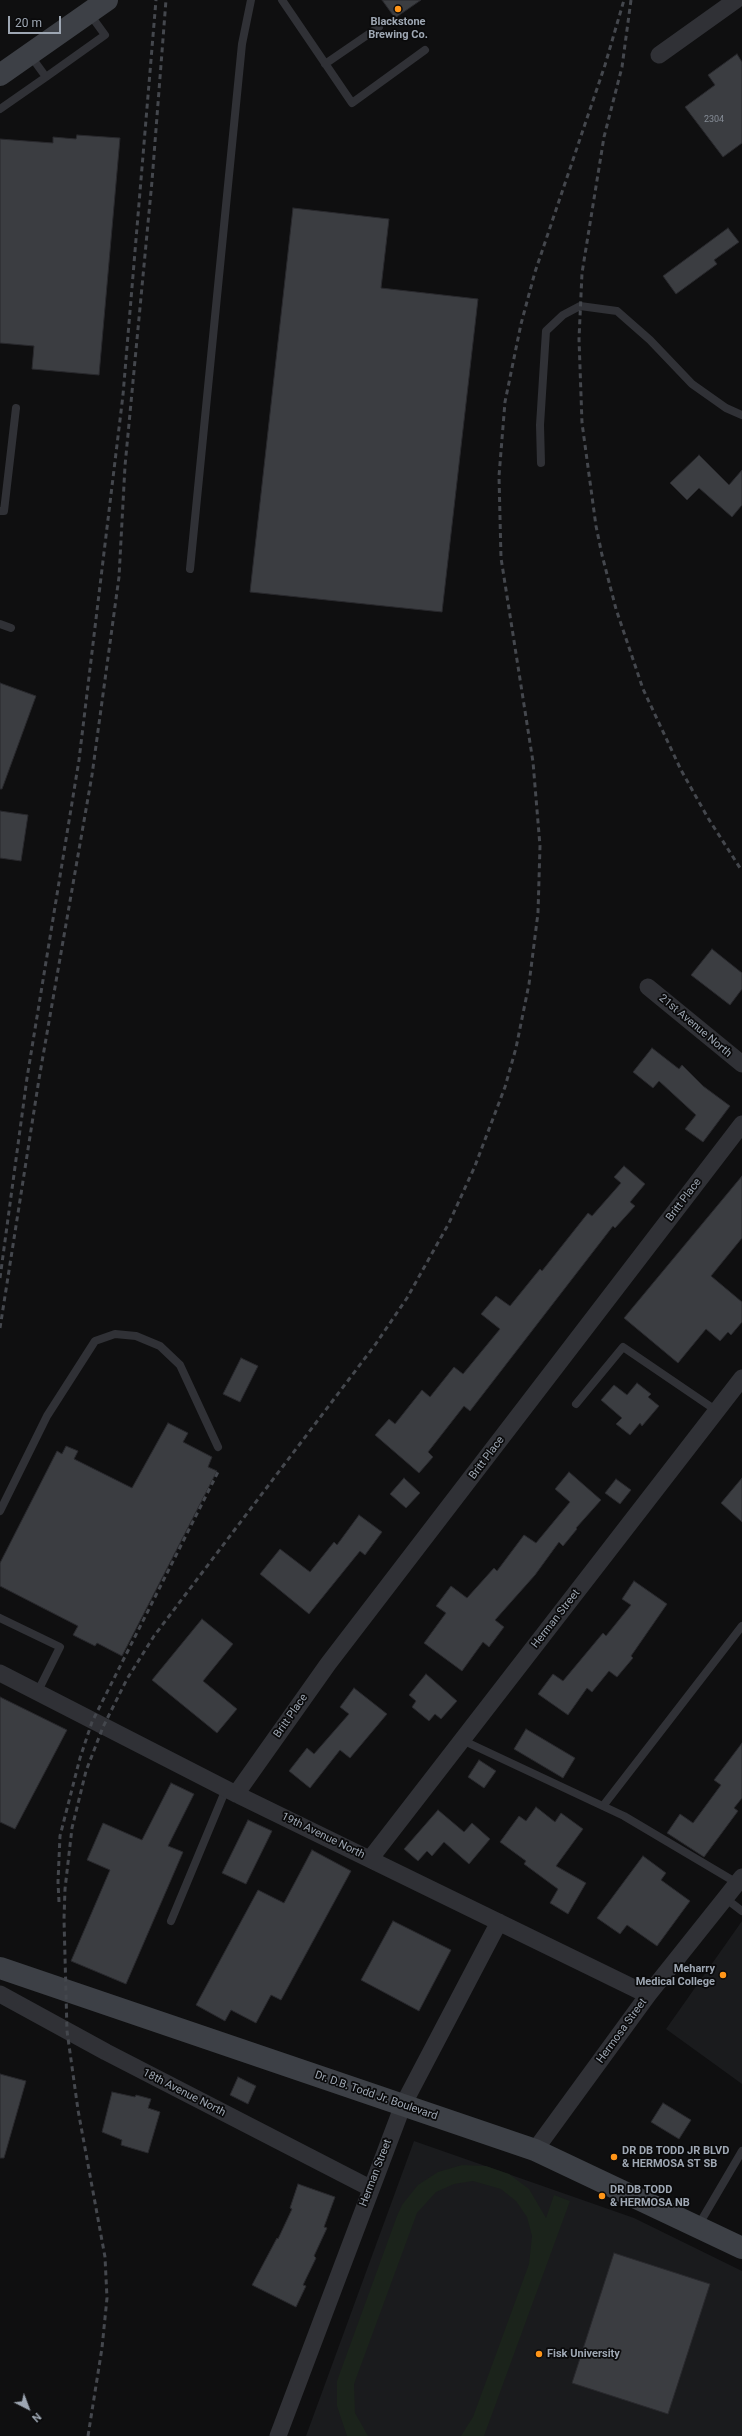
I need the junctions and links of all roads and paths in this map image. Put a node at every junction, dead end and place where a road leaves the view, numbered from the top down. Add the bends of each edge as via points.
1 (106, 0) edge
2 (251, 0) edge
3 (282, 0) edge
4 (736, 0) edge
5 (88, 13) junction
6 (379, 27) dead end
7 (425, 50) dead end
8 (29, 54) junction
9 (659, 55) dead end
10 (325, 64) junction
11 (0, 75) edge
12 (46, 77) junction
13 (0, 109) edge
14 (16, 408) dead end
15 (742, 415) edge
16 (541, 463) dead end
17 (0, 511) edge
18 (190, 569) dead end
19 (0, 624) edge
20 (11, 628) dead end
21 (648, 987) dead end
22 (742, 1064) edge
23 (742, 1124) edge
24 (742, 1378) edge
25 (576, 1404) dead end
26 (717, 1410) junction
27 (218, 1447) dead end
28 (0, 1511) edge
29 (0, 1618) edge
30 (742, 1626) edge
31 (0, 1673) edge
32 (37, 1693) junction
33 (462, 1740) junction
34 (231, 1792) junction
35 (602, 1806) junction
36 (370, 1859) junction
37 (739, 1880) edge
38 (725, 1898) junction
39 (742, 1911) edge
40 (171, 1921) dead end
41 (499, 1922) junction
42 (0, 1968) edge
43 (0, 1994) edge
44 (648, 1995) junction
45 (535, 2150) junction
46 (742, 2151) edge
47 (370, 2188) junction
48 (698, 2227) junction
49 (742, 2248) edge
50 (278, 2436) edge

1 - 5 main road
2 - 18 lane via 242,44
3 - 10 lane
4 - 9 street
5 - 8 main road
5 - 12 lane via 105,35
6 - 10 lane
7 - 10 lane via 352,103
8 - 11 main road
8 - 12 lane
12 - 13 lane
14 - 17 lane via 4,511
15 - 16 lane via 726,408 692,384 618,311 580,306 563,315 546,331 540,425
19 - 20 lane
21 - 22 street, 21st Avenue North
23 - 34 street, Britt Place
24 - 26 street, Herman Street
25 - 26 lane via 623,1347
26 - 33 street, Herman Street
27 - 28 lane via 180,1366 160,1346 136,1336 115,1334 95,1341 47,1416
29 - 32 lane via 60,1647
30 - 35 lane
31 - 32 street, 19th Avenue North
32 - 34 street, 19th Avenue North
33 - 35 lane
33 - 36 street, Herman Street
34 - 36 street, 19th Avenue North
34 - 40 lane
35 - 37 lane
36 - 41 street, 19th Avenue North
37 - 38 street, Hermosa Street
38 - 39 lane
38 - 44 street, Hermosa Street
41 - 44 street, 19th Avenue North
41 - 47 street, Herman Street via 403,2105
42 - 45 main road, Dr. D.B. Todd Jr. Boulevard
43 - 47 street, 18th Avenue North via 106,2052
44 - 45 street, Hermosa Street
45 - 48 main road, Dr. D.B. Todd Jr. Boulevard
46 - 48 lane
47 - 50 street, Herman Street
48 - 49 main road, Dr. D.B. Todd Jr. Boulevard

